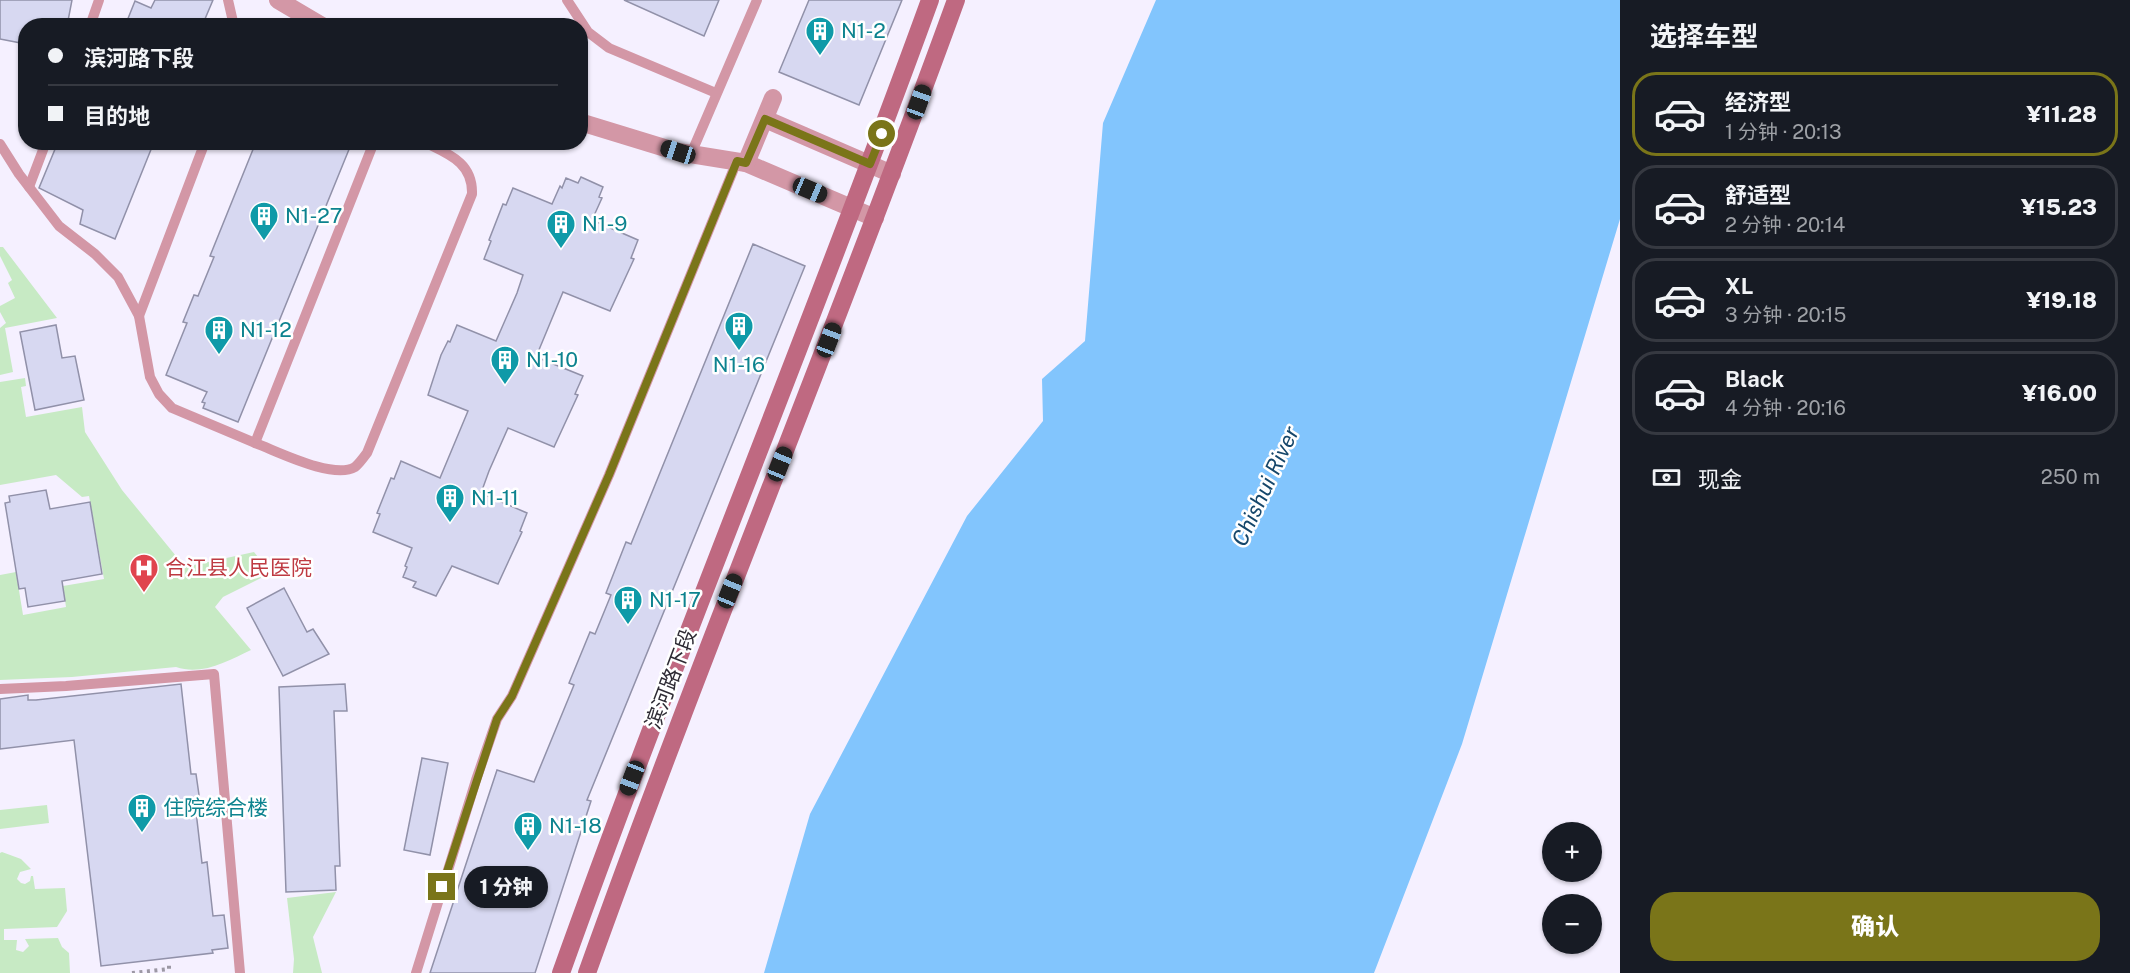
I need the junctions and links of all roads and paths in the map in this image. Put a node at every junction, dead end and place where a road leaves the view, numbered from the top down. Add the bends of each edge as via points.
1 (99, 0) edge
2 (228, 0) edge
3 (278, 0) edge
4 (567, 0) edge
5 (757, 0) edge
6 (930, 0) edge
7 (956, 0) edge
8 (93, 18) edge
9 (232, 18) edge
10 (308, 18) edge
11 (579, 18) edge
12 (588, 32) edge
13 (716, 93) junction
14 (773, 98) dead end
15 (765, 119) junction
16 (588, 124) edge
17 (0, 144) edge
18 (43, 150) edge
19 (203, 150) edge
20 (371, 150) edge
21 (439, 150) edge
22 (691, 154) junction
23 (742, 162) junction
24 (870, 164) junction
25 (892, 174) junction
26 (29, 187) junction
27 (853, 209) junction
28 (875, 218) junction
29 (139, 316) junction
30 (255, 443) junction
31 (0, 689) edge
32 (169, 964) dead end
33 (132, 973) edge
34 (240, 973) edge
35 (416, 973) edge
36 (561, 973) edge
37 (587, 973) edge

1 - 8 lane
2 - 9 lane
3 - 10 street
4 - 11 lane
5 - 13 lane
6 - 24 street, 滨河路下段
7 - 25 street, 滨河路下段
12 - 13 lane via 609,48
13 - 22 lane
14 - 15 street
15 - 23 street
15 - 24 street
16 - 22 street
17 - 26 lane
18 - 26 lane
19 - 29 lane
20 - 30 lane
21 - 30 lane via 464,166 472,194 368,453 354,467 323,469
22 - 23 street
23 - 27 street
23 - 35 lane via 512,696 497,719
24 - 25 street
24 - 27 street, 滨河路下段
25 - 28 street, 滨河路下段
26 - 29 lane via 59,226 118,277
27 - 28 street
27 - 36 street, 滨河路下段 via 623,800
28 - 37 street, 滨河路下段 via 676,731
29 - 30 lane via 150,377 159,394 172,408
31 - 34 lane via 214,674
32 - 33 path via 169,969

